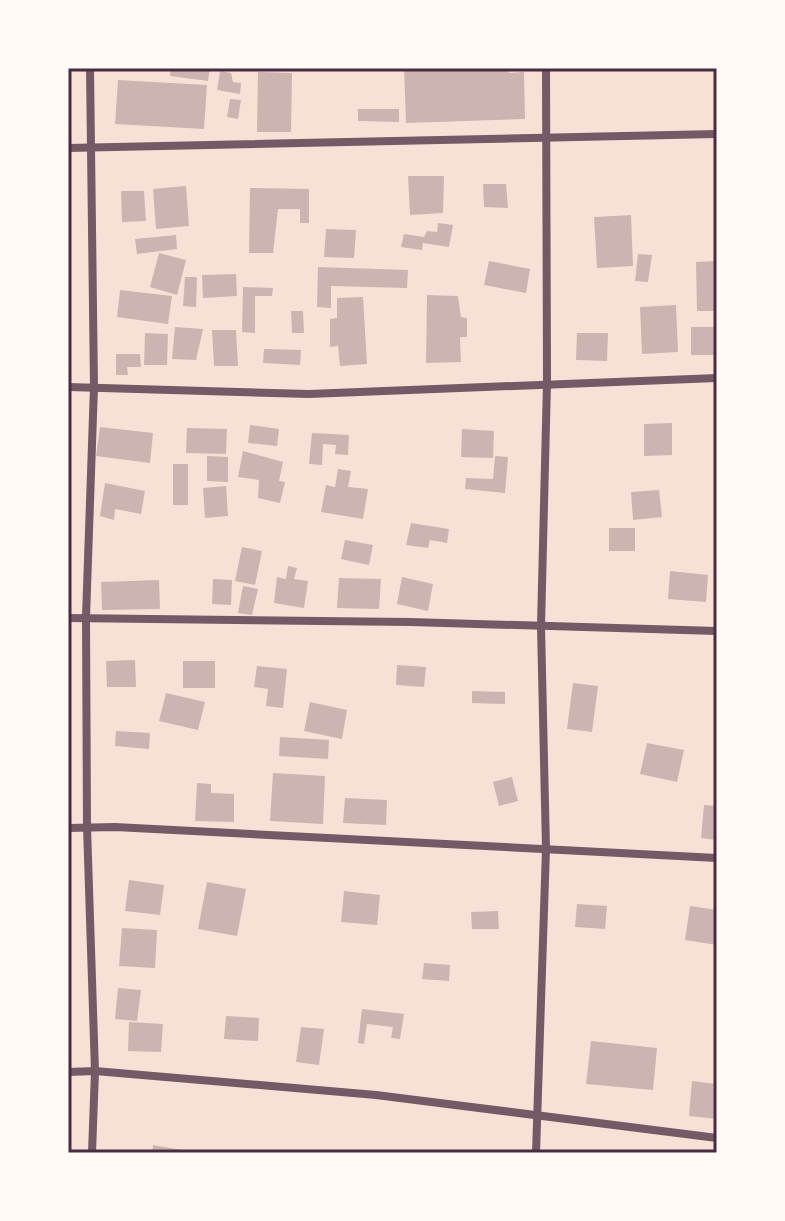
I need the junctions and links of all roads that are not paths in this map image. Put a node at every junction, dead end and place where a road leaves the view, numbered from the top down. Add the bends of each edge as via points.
1 (90, 68) edge
2 (546, 68) edge
3 (717, 134) edge
4 (545, 138) junction
5 (68, 148) edge
6 (89, 148) junction
7 (717, 378) edge
8 (547, 383) junction
9 (68, 387) edge
10 (94, 387) junction
11 (86, 617) junction
12 (68, 618) edge
13 (541, 626) junction
14 (717, 631) edge
15 (87, 827) junction
16 (68, 828) edge
17 (546, 849) junction
18 (717, 858) edge
19 (95, 1071) junction
20 (68, 1072) edge
21 (535, 1115) junction
22 (717, 1138) edge
23 (92, 1153) edge
24 (536, 1153) edge

1 - 6 street
2 - 4 street
3 - 4 street
4 - 6 street
4 - 8 street
5 - 6 street
6 - 10 street
7 - 8 street
8 - 10 street via 309,394
8 - 13 street
9 - 10 street
10 - 11 street
11 - 12 street
11 - 13 street
11 - 15 street
13 - 14 street
13 - 17 street
15 - 16 street
15 - 17 street
15 - 19 street
17 - 18 street
17 - 21 street
19 - 20 street
19 - 21 street via 376,1095
19 - 23 street
21 - 22 street
21 - 24 street

